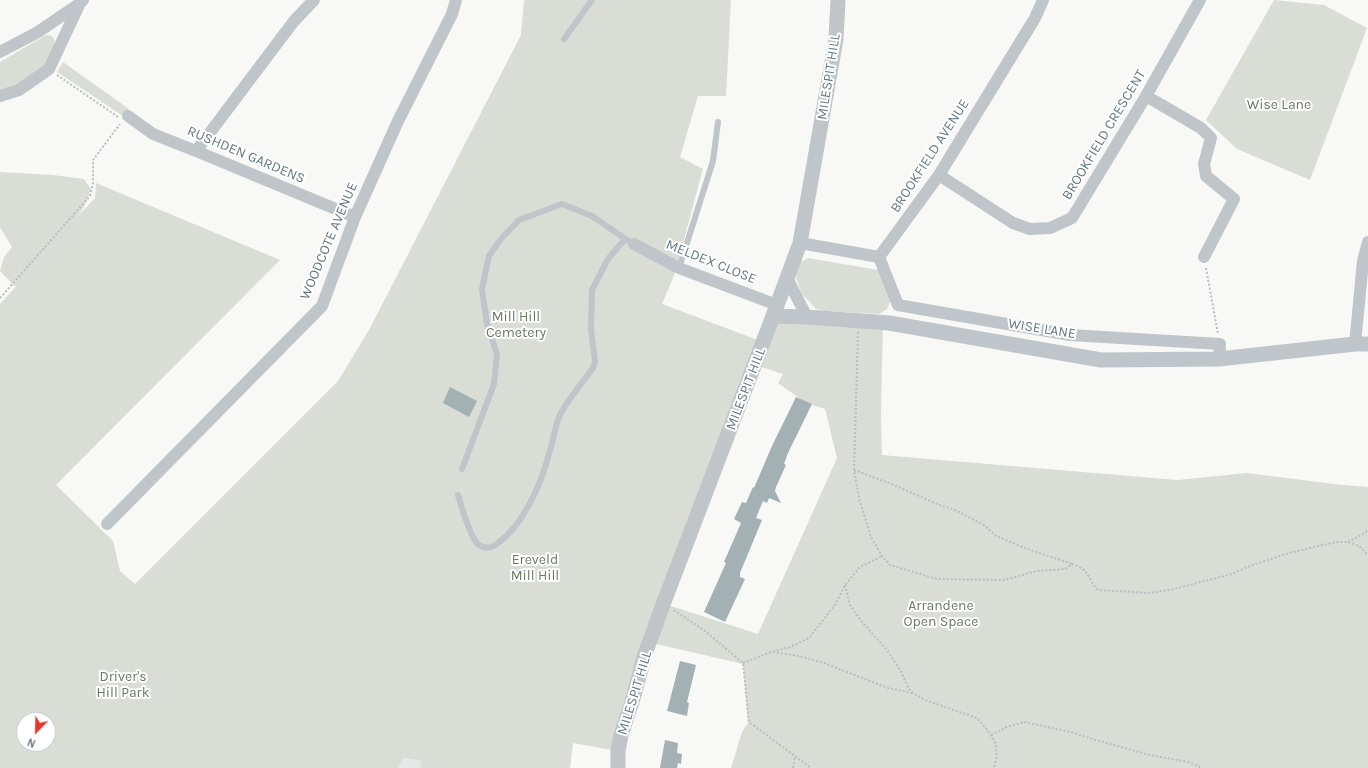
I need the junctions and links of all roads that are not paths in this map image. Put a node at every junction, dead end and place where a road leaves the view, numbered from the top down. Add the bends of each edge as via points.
1 (314, 0) edge
2 (456, 0) edge
3 (592, 0) edge
4 (838, 0) edge
5 (1043, 0) edge
6 (1200, 0) edge
7 (82, 2) edge
8 (564, 39) dead end
9 (0, 52) edge
10 (0, 96) edge
11 (1146, 96) junction
12 (128, 116) road end
13 (718, 122) dead end
14 (196, 150) junction
15 (939, 175) junction
16 (355, 217) junction
17 (629, 241) junction
18 (800, 242) junction
19 (1368, 242) edge
20 (879, 257) junction
21 (1204, 257) road end
22 (679, 268) junction
23 (787, 278) junction
24 (898, 305) junction
25 (775, 310) junction
26 (807, 317) junction
27 (889, 323) junction
28 (1362, 344) edge
29 (1219, 352) junction
30 (462, 469) dead end
31 (458, 495) dead end
32 (107, 524) dead end
33 (618, 768) edge

1 - 14 street via 294,21
2 - 16 street, WOODCOTE AVENUE via 452,14 398,121
3 - 8 lane
4 - 18 street, MILESPIT HILL via 836,39
5 - 15 street, BROOKFIELD AVENUE via 1035,18
6 - 11 street, BROOKFIELD CRESCENT
7 - 9 street via 38,32
7 - 10 street via 49,69 19,90
11 - 15 street, BROOKFIELD CRESCENT via 1072,218 1050,228 1030,229 1013,223
11 - 21 street via 1201,128 1211,138 1204,164 1206,176 1234,199
12 - 14 street, RUSHDEN GARDENS via 153,134
13 - 22 lane via 713,161
14 - 16 street, RUSHDEN GARDENS
15 - 20 street, BROOKFIELD AVENUE
16 - 32 street, WOODCOTE AVENUE via 322,306
17 - 22 street, MELDEX CLOSE
17 - 30 lane via 592,216 562,204 519,220 500,240 489,256 482,289 487,324 497,354 494,384
17 - 31 lane via 608,259 592,290 591,329 595,362 560,414 549,456 521,520 503,540 485,548 478,545 474,538
18 - 20 street
18 - 23 street, MILESPIT HILL
19 - 28 street via 1363,262
20 - 24 street
22 - 25 street, MELDEX CLOSE
23 - 25 street, MILESPIT HILL
23 - 26 street
24 - 27 street
24 - 29 street, WISE LANE via 1070,335
25 - 26 street, WISE LANE
25 - 33 street, MILESPIT HILL via 646,654 621,735
26 - 27 street, WISE LANE
27 - 29 street, WISE LANE via 1101,360
28 - 29 street, WISE LANE

